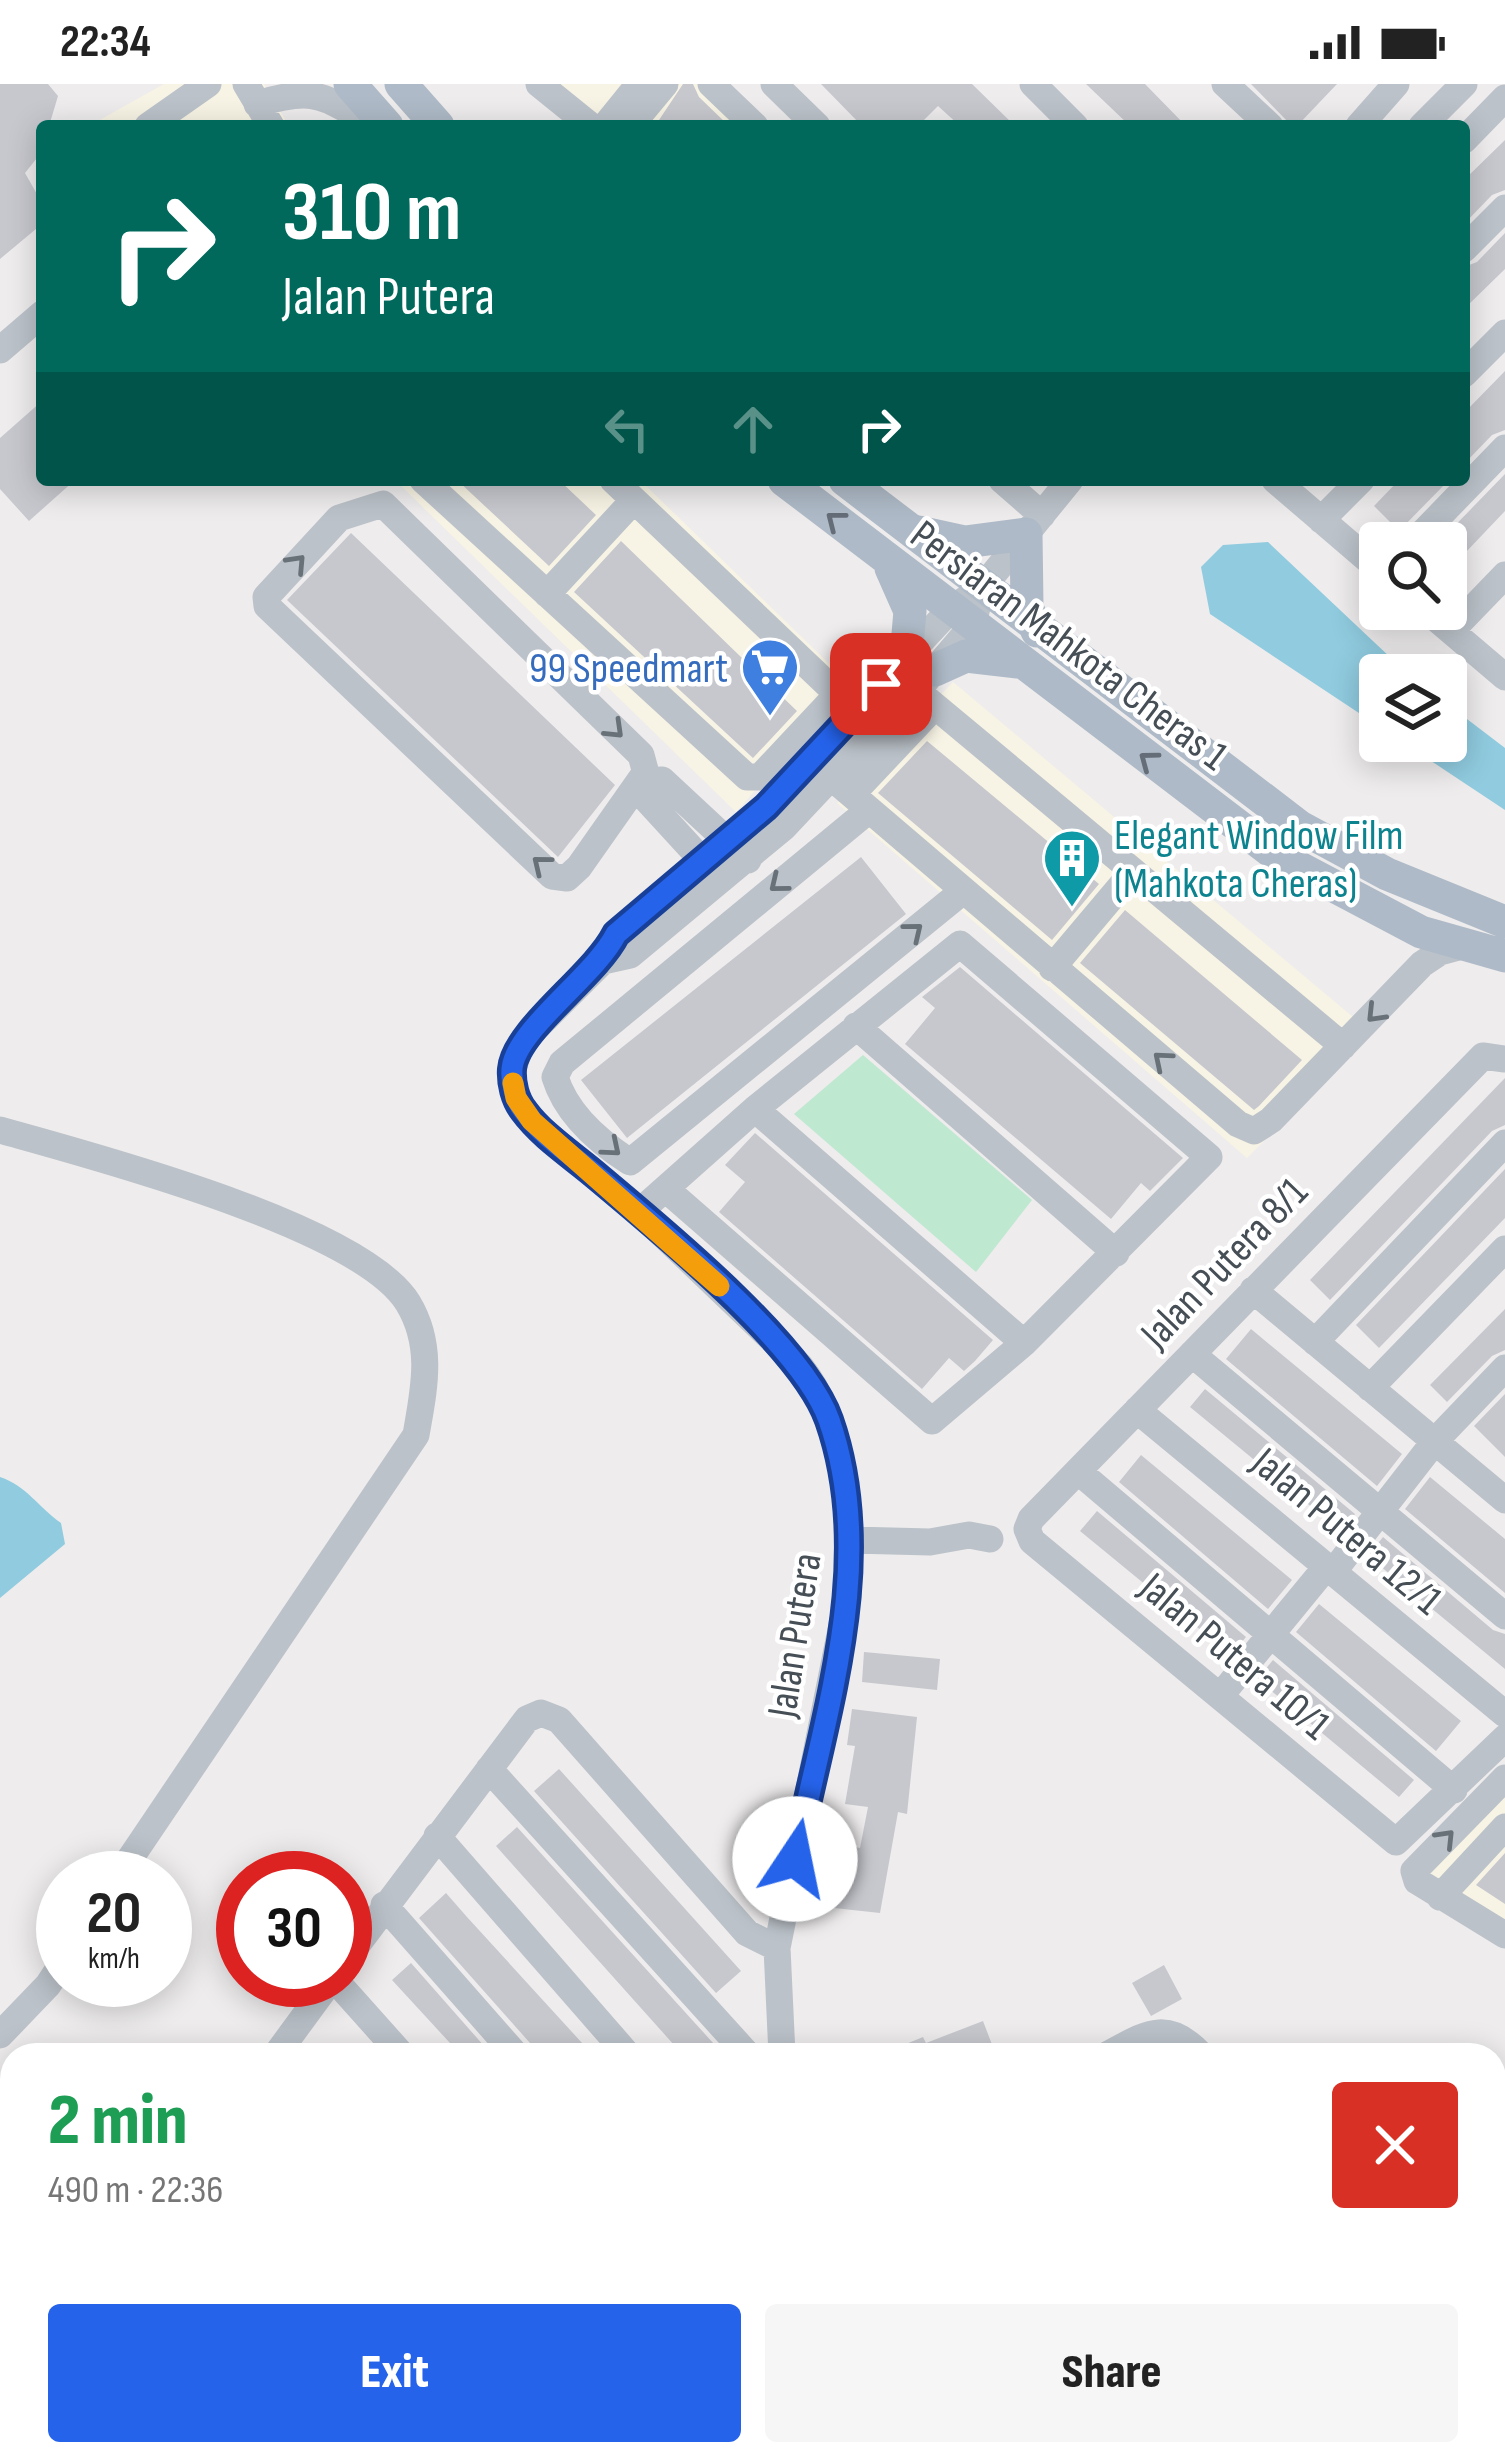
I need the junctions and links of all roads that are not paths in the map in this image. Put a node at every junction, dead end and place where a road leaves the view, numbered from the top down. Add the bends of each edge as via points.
1 (208, 84) edge
2 (350, 84) edge
3 (401, 84) edge
4 (539, 84) edge
5 (639, 84) edge
6 (664, 84) edge
7 (711, 84) edge
8 (774, 84) edge
9 (1033, 84) edge
10 (1225, 84) edge
11 (1396, 84) edge
12 (1464, 84) edge
13 (1505, 98) edge
14 (258, 105) edge
15 (157, 120) edge
16 (372, 120) edge
17 (377, 120) edge
18 (433, 120) edge
19 (584, 120) edge
20 (610, 120) edge
21 (636, 120) edge
22 (749, 120) edge
23 (811, 120) edge
24 (1070, 120) edge
25 (1264, 120) edge
26 (1364, 120) edge
27 (1428, 120) edge
28 (1470, 134) edge
29 (1505, 208) edge
30 (1470, 243) edge
31 (36, 319) edge
32 (1505, 333) edge
33 (0, 350) edge
34 (1470, 366) edge
35 (1505, 374) edge
36 (1505, 448) edge
37 (1470, 484) edge
38 (430, 486) edge
39 (619, 486) edge
40 (792, 486) edge
41 (852, 486) edge
42 (1006, 486) edge
43 (1065, 486) edge
44 (1282, 486) edge
45 (1354, 486) edge
46 (1468, 486) edge
47 (634, 500) junction
48 (1322, 520) junction
49 (1433, 522) edge
50 (1034, 524) junction
51 (905, 528) junction
52 (1359, 552) edge
53 (887, 560) junction
54 (1505, 575) edge
55 (982, 588) junction
56 (547, 594) junction
57 (961, 618) junction
58 (1037, 631) junction
59 (1451, 631) joint
60 (1020, 662) junction
61 (1505, 677) edge
62 (923, 681) junction
63 (846, 703) junction
64 (646, 779) junction
65 (851, 794) junction
66 (737, 850) junction
67 (712, 870) junction
68 (1132, 874) junction
69 (963, 891) junction
70 (1505, 922) edge
71 (652, 937) junction
72 (1466, 945) junction
73 (1505, 956) edge
74 (603, 961) junction
75 (680, 964) junction
76 (1052, 968) junction
77 (856, 1026) junction
78 (1343, 1046) junction
79 (1494, 1058) edge
80 (755, 1109) junction
81 (0, 1130) edge
82 (1505, 1143) edge
83 (668, 1191) junction
84 (643, 1215) junction
85 (1505, 1250) edge
86 (1116, 1253) junction
87 (1253, 1290) junction
88 (1315, 1342) junction
89 (1024, 1343) junction
90 (1192, 1354) junction
91 (1505, 1368) edge
92 (1370, 1388) junction
93 (1137, 1410) junction
94 (1435, 1441) junction
95 (1079, 1472) junction
96 (1502, 1493) edge
97 (1381, 1511) junction
98 (1027, 1529) junction
99 (852, 1540) junction
100 (1330, 1569) junction
101 (1505, 1616) edge
102 (1270, 1636) junction
103 (1222, 1695) junction
104 (1505, 1714) edge
105 (1505, 1738) edge
106 (489, 1769) junction
107 (1505, 1778) edge
108 (1454, 1790) junction
109 (1505, 1827) edge
110 (437, 1836) junction
111 (135, 1851) edge
112 (1440, 1897) junction
113 (384, 1906) junction
114 (372, 1923) edge
115 (1505, 1935) edge
116 (777, 1948) junction
117 (36, 1998) edge
118 (315, 2007) edge
119 (357, 2007) edge
120 (0, 2035) edge
121 (291, 2043) edge
122 (390, 2043) edge
123 (505, 2043) edge
124 (618, 2043) edge
125 (737, 2043) edge
126 (781, 2043) edge
127 (1134, 2043) edge
128 (1191, 2043) edge

1 - 15 street
2 - 17 main road
3 - 18 main road
4 - 19 street
5 - 20 street
6 - 21 street
7 - 22 street
8 - 23 street
9 - 24 street
10 - 25 street
11 - 26 street
12 - 27 street
13 - 28 street
14 - 16 street via 287,90 320,88
29 - 30 street
31 - 33 street
32 - 34 street
34 - 35 street
36 - 37 street
38 - 56 street
39 - 47 street
53 -> 40 main road, Persiaran Mahkota Cheras 1
41 - 51 main road, Persiaran Mahkota Cheras 1
42 - 50 street
43 - 50 street
44 - 48 street
45 - 48 street
46 - 49 street
47 - 56 street
47 - 63 street
48 - 52 street
50 - 51 main road via 964,542
50 - 55 street
50 - 58 main road via 1025,590
51 - 55 main road, Persiaran Mahkota Cheras 1
53 - 57 main road, Persiaran Mahkota Cheras 1
53 - 62 main road via 910,611
54 - 59 street
55 - 57 street, Jalan Putera
55 - 58 main road, Persiaran Mahkota Cheras 1
56 - 63 street via 754,780
57 - 60 main road, Persiaran Mahkota Cheras 1
57 - 62 street, Jalan Putera
58 - 70 main road, Persiaran Mahkota Cheras 1 via 1300,827 1387,874
59 - 61 street
60 - 62 main road via 966,656
72 -> 60 main road, Persiaran Mahkota Cheras 1 via 1372,909 1279,857
62 - 63 street, Jalan Putera
62 - 65 street
62 - 68 street
63 - 65 street via 861,728
63 - 66 street, Jalan Putera
64 -> 64 street via 579,868 567,878 552,876 266,597 339,518 383,504 641,755
64 - 66 street via 662,780
64 - 67 street via 646,799
65 - 66 street, Jalan Putera
65 - 69 street
65 -> 75 street
66 - 67 street, Jalan Putera
67 - 71 street, Jalan Putera
67 - 74 street, Jalan Putera via 616,934
68 - 76 street
68 - 78 street
75 -> 69 street via 555,1077 562,1101 630,1162
69 - 76 street
71 - 74 street, Jalan Putera via 630,955
71 - 75 street
72 - 73 main road, Persiaran Mahkota Cheras 1
72 -> 78 street via 1423,964
74 - 84 street, Jalan Putera via 522,1042 512,1071 516,1098 532,1121
78 -> 76 street via 1254,1131
77 - 80 street
77 - 86 street
77 - 86 street via 960,944 1204,1148 1203,1167
79 - 87 street, Jalan Putera 8/1
80 - 83 street
80 - 89 street
81 - 111 street via 185,1183 335,1247 375,1269 407,1302 428,1360 416,1435
82 - 88 street
83 - 84 street
83 - 89 street via 932,1421
84 - 99 street, Jalan Putera via 811,1380 833,1435
85 - 92 street
86 - 89 street
87 - 88 street
87 - 90 street, Jalan Putera 8/1
88 - 92 street
90 - 93 street, Jalan Putera 8/1
90 - 97 street
91 - 94 street
92 - 94 street
93 - 95 street, Jalan Putera 8/1
93 - 100 street, Jalan Putera 12/1
94 - 96 street
94 - 97 street
95 - 98 street, Jalan Putera 8/1
95 - 102 street
97 - 100 street
97 - 101 street
98 - 99 street via 990,1539
98 - 103 street, Jalan Putera 10/1
99 - 116 street, Jalan Putera via 848,1595
100 - 102 street
100 - 104 street, Jalan Putera 12/1
102 - 103 street
102 - 108 street
103 - 108 street, Jalan Putera 10/1 via 1396,1842
105 - 108 street
106 - 110 street
106 - 116 street via 526,1719 541,1713 559,1720 747,1934
106 - 125 street
112 -> 107 street via 1414,1871
109 - 112 street
110 - 113 street
110 - 124 street
112 - 115 street
113 - 114 street
113 - 123 street
116 - 126 street, Jalan Putera
117 - 120 street
118 - 121 street
119 - 122 street
127 - 128 street via 1162,2031

